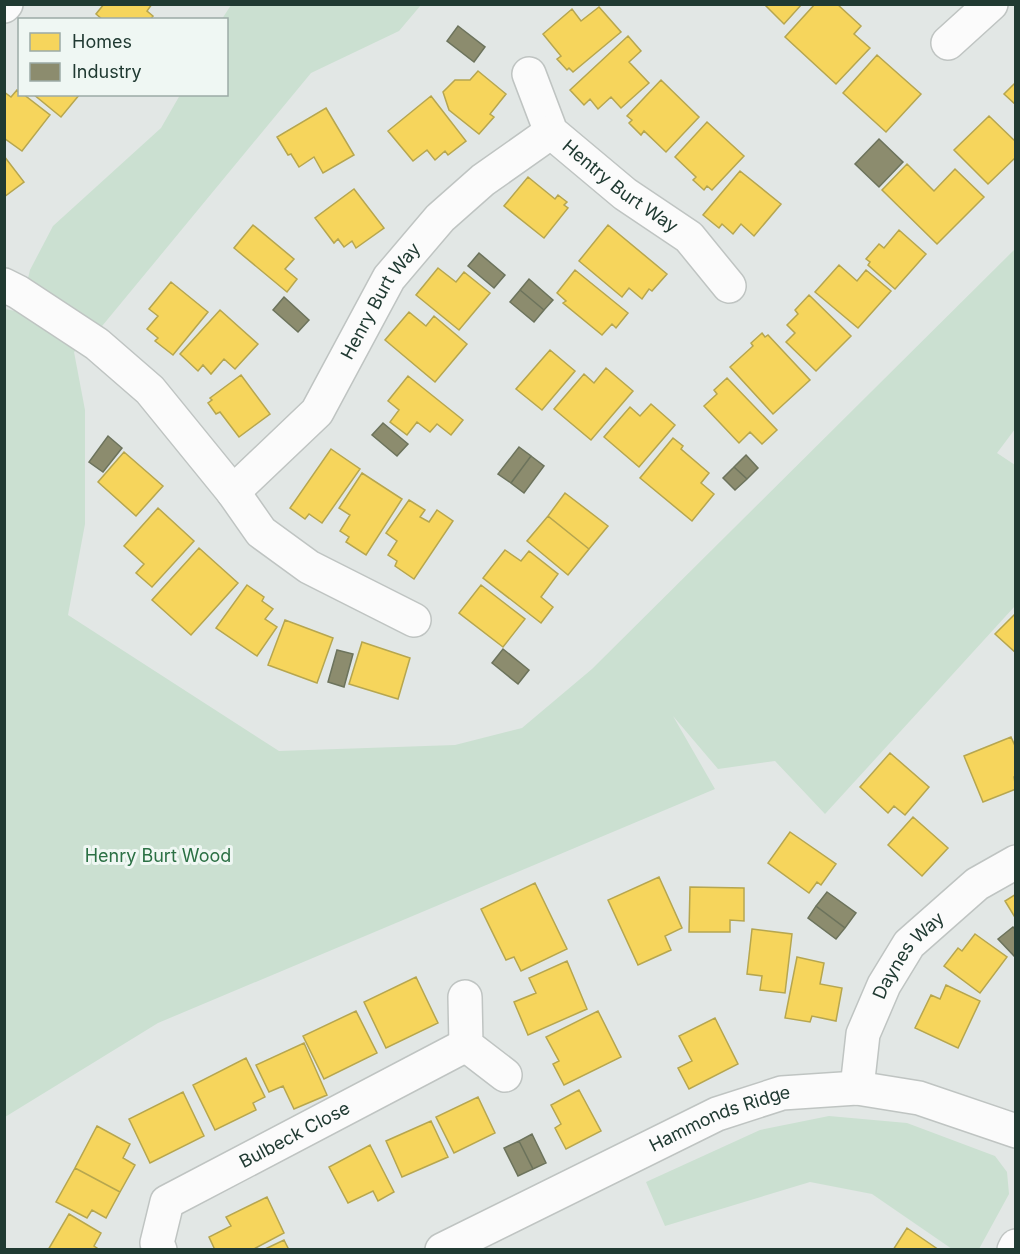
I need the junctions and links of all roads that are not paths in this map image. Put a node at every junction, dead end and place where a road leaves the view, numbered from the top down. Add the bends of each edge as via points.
1 (992, 4) edge
2 (948, 44) dead end
3 (529, 74) dead end
4 (551, 132) junction
5 (4, 285) edge
6 (729, 286) dead end
7 (233, 492) junction
8 (414, 620) dead end
9 (1016, 862) edge
10 (465, 998) dead end
11 (466, 1045) junction
12 (506, 1075) dead end
13 (857, 1088) junction
14 (1016, 1131) edge
15 (160, 1250) edge
16 (442, 1250) edge

1 - 2 street
3 - 4 street, Hentry Burt Way
4 - 6 street, Hentry Burt Way via 625,194 689,237
4 - 7 street, Henry Burt Way via 483,180 441,218 389,278 316,412
5 - 7 street via 97,344 150,390
7 - 8 street via 261,532 309,567
9 - 13 street, Daynes Way via 977,884 909,944 884,985 863,1034
10 - 11 street
11 - 12 street
11 - 15 street, Bulbeck Close via 167,1202 157,1243
13 - 14 street, Hammonds Ridge via 918,1098
13 - 16 street, Hammonds Ridge via 782,1093 717,1114

